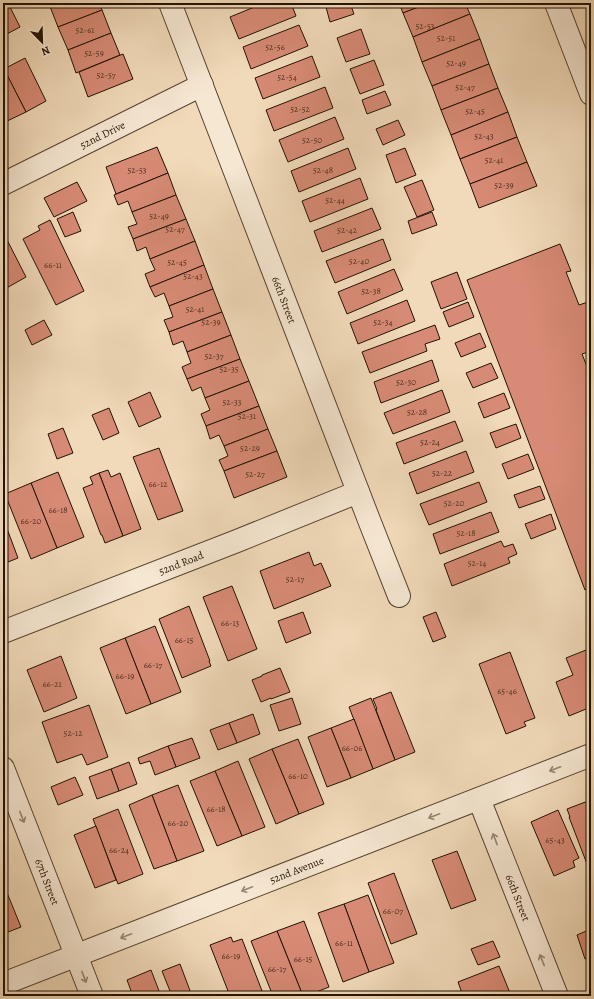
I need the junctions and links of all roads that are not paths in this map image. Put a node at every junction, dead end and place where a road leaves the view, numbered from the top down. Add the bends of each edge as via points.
1 (170, 3) edge
2 (556, 3) edge
3 (202, 85) junction
4 (591, 94) edge
5 (3, 184) edge
6 (358, 492) junction
7 (399, 596) dead end
8 (3, 632) edge
9 (591, 755) edge
10 (3, 768) edge
11 (479, 799) junction
12 (76, 956) junction
13 (3, 984) edge
14 (92, 996) edge
15 (557, 996) edge

1 - 3 street, 66th Street
2 - 4 street
3 - 5 street, 52nd Drive
3 - 6 street, 66th Street
6 - 7 street, 66th Street
6 - 8 street, 52nd Road
9 -> 11 street, 52nd Avenue
10 -> 12 street, 67th Street
11 -> 12 street, 52nd Avenue
15 -> 11 street, 66th Street
12 - 13 street, 52nd Avenue
12 -> 14 street, 67th Street

